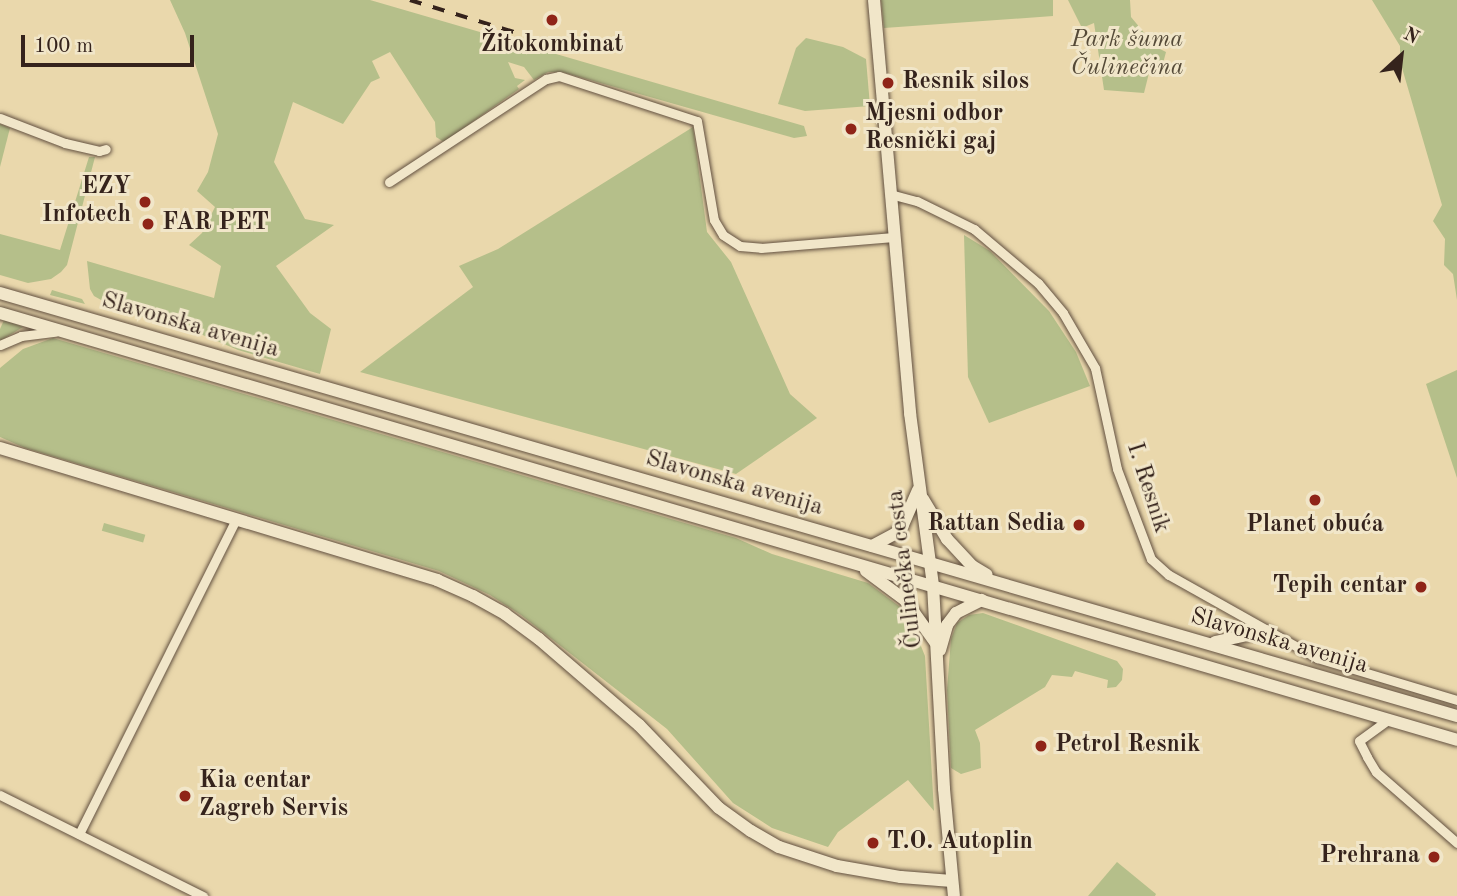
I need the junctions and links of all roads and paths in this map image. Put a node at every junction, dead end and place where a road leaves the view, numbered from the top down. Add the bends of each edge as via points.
1 (874, 0) edge
2 (0, 118) edge
3 (106, 149) dead end
4 (389, 182) dead end
5 (890, 194) junction
6 (894, 237) junction
7 (4, 294) edge
8 (0, 312) edge
9 (60, 332) junction
10 (0, 345) edge
11 (0, 448) edge
12 (918, 490) junction
13 (236, 519) junction
14 (872, 546) junction
15 (854, 563) junction
16 (930, 563) junction
17 (933, 584) junction
18 (1008, 586) junction
19 (982, 600) junction
20 (1266, 631) junction
21 (1209, 643) junction
22 (937, 650) junction
23 (1457, 700) edge
24 (1457, 716) edge
25 (1389, 719) junction
26 (1457, 740) edge
27 (0, 795) edge
28 (79, 834) junction
29 (1457, 843) edge
30 (953, 881) junction
31 (203, 896) edge
32 (954, 896) edge

1 - 5 main road, Čulinečka cesta
2 - 3 street via 65,143
4 - 6 street via 546,79 559,76 697,121 714,220 723,235 740,246
5 - 6 main road, Čulinečka cesta
5 - 20 street, I. Resnik via 917,201 974,229 1038,283 1063,313 1095,368 1117,469 1151,559 1169,575 1225,603
6 - 12 main road, Čulinečka cesta
7 - 8 street
7 - 14 main road, Slavonska avenija
8 - 9 main road, Slavonska avenija
9 - 10 street, Slavonska avenija via 20,336
9 - 15 main road, Slavonska avenija
11 - 13 main road
12 - 14 main road via 902,527
12 - 16 main road, Čulinečka cesta
12 - 18 main road via 954,547 972,566
13 - 28 street
13 - 30 main road via 449,585 505,614 663,747 719,807 779,847 837,866
14 - 16 main road, Slavonska avenija
15 - 17 main road, Slavonska avenija
15 - 22 main road via 900,595 918,615
16 - 17 main road, Čulinečka cesta
16 - 18 main road, Slavonska avenija
17 - 19 main road, Slavonska avenija
17 - 22 main road, Čulinečka cesta
18 - 21 main road, Slavonska avenija
19 - 22 main road via 958,611
19 - 25 main road, Slavonska avenija
20 - 21 main road
20 - 23 street, I. Resnik via 1317,658
21 - 24 main road, Slavonska avenija
22 - 30 main road, Čulinečka cesta
25 - 26 main road, Slavonska avenija
25 - 29 street via 1359,741 1376,772
27 - 28 street
28 - 31 street
30 - 32 main road, Čulinečka cesta

